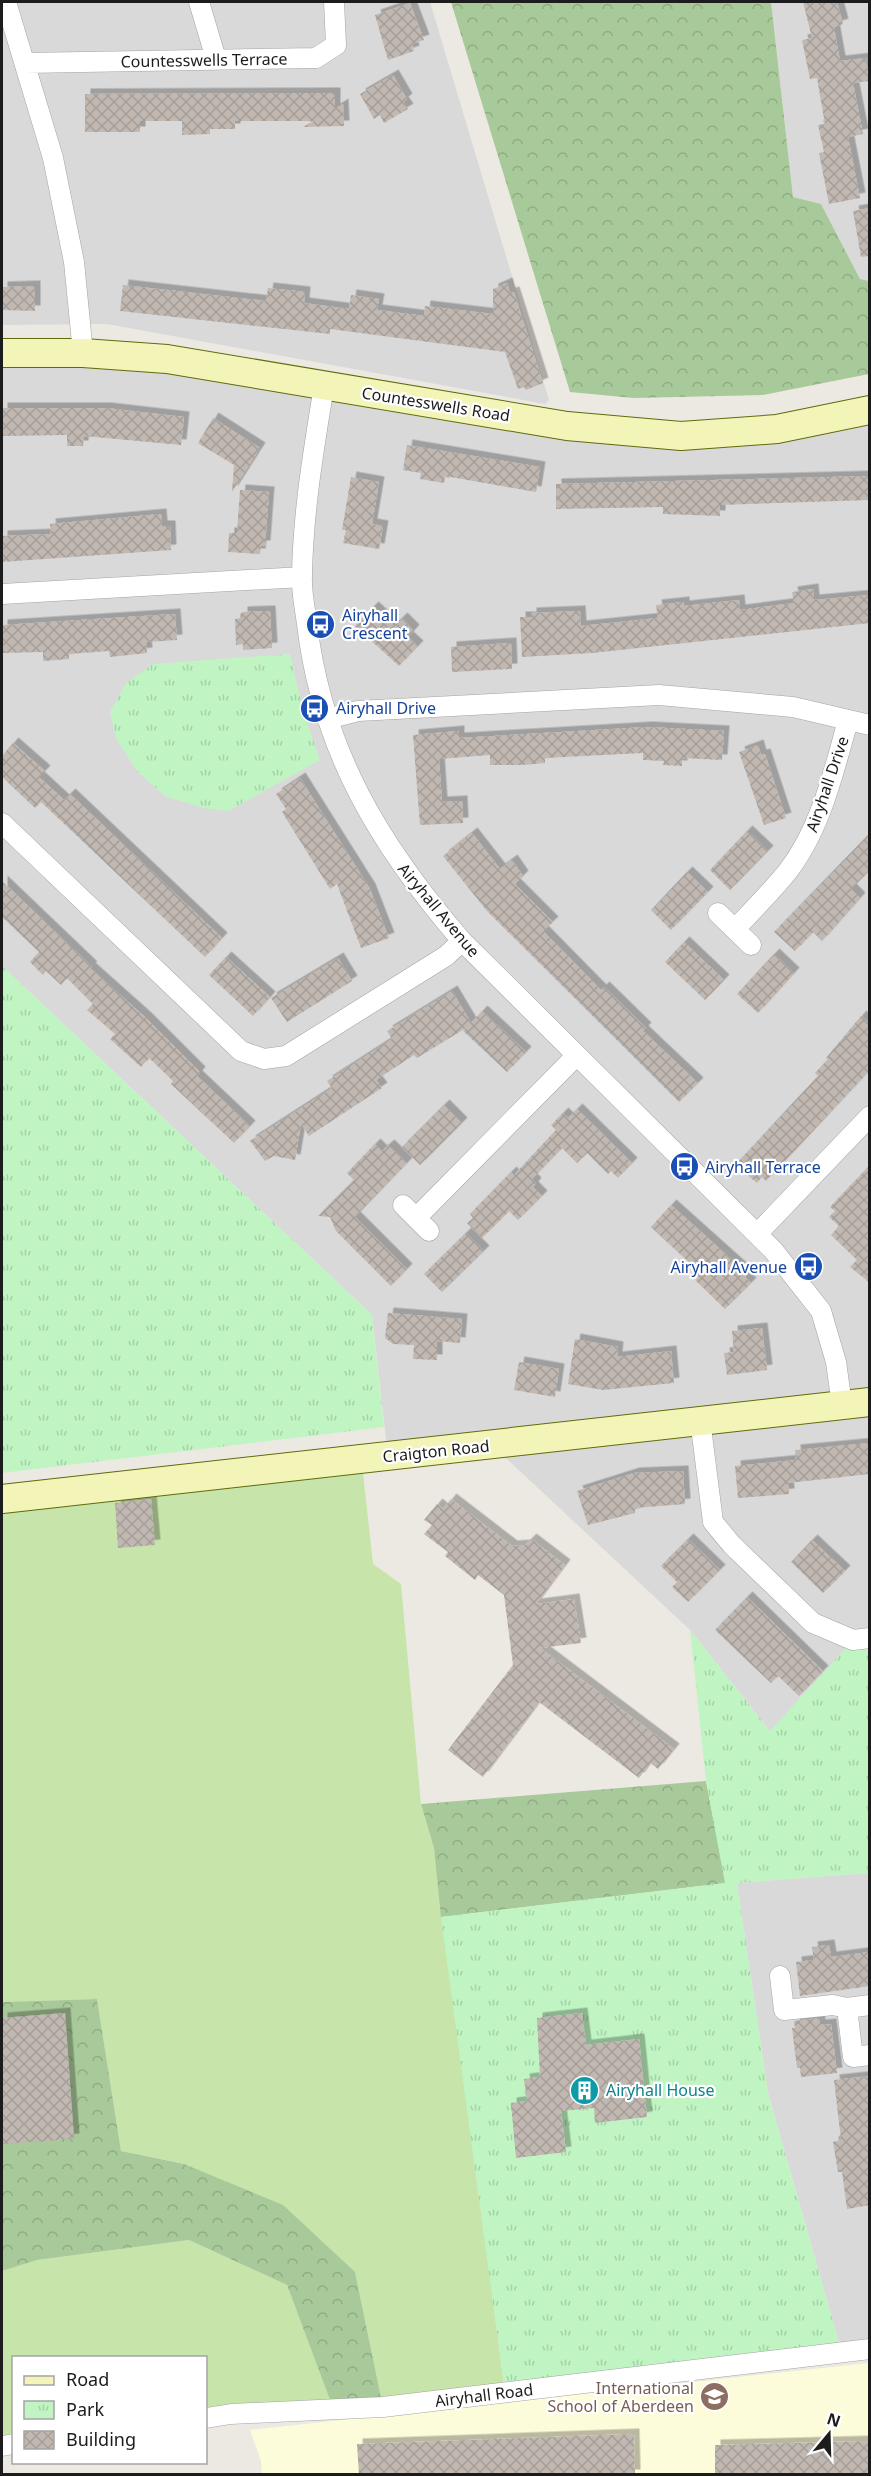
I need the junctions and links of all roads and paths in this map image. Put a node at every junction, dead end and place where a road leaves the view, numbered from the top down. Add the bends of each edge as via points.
1 (6, 2) edge
2 (199, 2) edge
3 (334, 2) edge
4 (7, 27) edge
5 (216, 59) junction
6 (25, 63) junction
7 (2, 353) edge
8 (83, 353) junction
9 (324, 386) junction
10 (870, 410) edge
11 (302, 577) junction
12 (2, 594) edge
13 (327, 719) junction
14 (848, 720) junction
15 (870, 725) edge
16 (2, 823) edge
17 (718, 913) dead end
18 (735, 929) junction
19 (462, 941) junction
20 (751, 945) dead end
21 (576, 1056) junction
22 (870, 1116) edge
23 (416, 1218) dead end
24 (758, 1233) junction
25 (870, 1402) edge
26 (842, 1405) junction
27 (700, 1419) junction
28 (2, 1499) edge
29 (870, 1638) edge
30 (780, 1976) dead end
31 (870, 2005) edge
32 (847, 2008) junction
33 (870, 2055) edge
34 (870, 2349) edge
35 (207, 2418) edge

1 - 4 street
2 - 5 street
3 - 5 street, Countesswells Terrace via 336,45 315,58
4 - 6 street
5 - 6 street, Countesswells Terrace
6 - 8 street via 58,181 74,262
7 - 8 street, Countesswells Road
8 - 9 street, Countesswells Road via 167,359
9 - 10 street, Countesswells Road via 567,426 681,436 777,429
9 - 11 street, Airyhall Avenue
11 - 12 street
11 - 13 street, Airyhall Avenue via 310,653
13 - 14 street, Airyhall Drive via 358,711 659,695 782,706
13 - 19 street, Airyhall Avenue via 353,784 379,833 416,888
14 - 15 street, Airyhall Drive
14 - 18 street, Airyhall Drive via 812,831 789,870
16 - 19 street via 240,1051 264,1059 286,1056 446,956
17 - 18 street
18 - 20 street
19 - 21 street, Airyhall Avenue
21 - 23 street
21 - 24 street, Airyhall Avenue
22 - 24 street
24 - 26 street, Airyhall Avenue via 821,1311 836,1362
25 - 26 street, Craigton Road
26 - 27 street, Craigton Road
27 - 28 street, Craigton Road
27 - 29 street via 713,1522 813,1623 853,1640
30 - 32 street via 784,2010 833,2004
31 - 32 street
32 - 33 street via 853,2057
34 - 35 street, Airyhall Road via 383,2407

